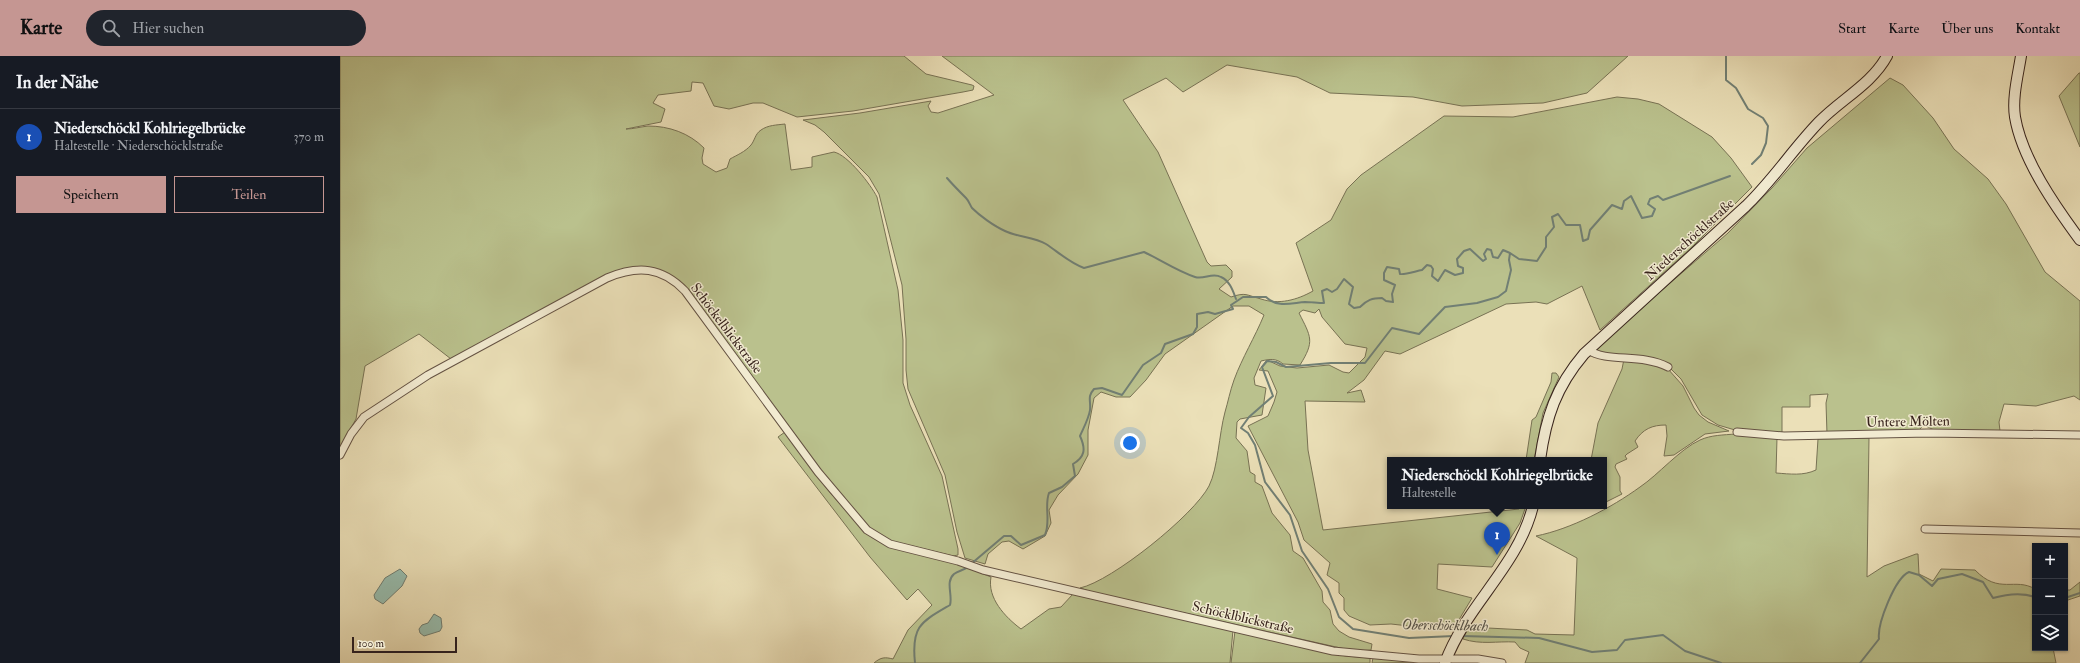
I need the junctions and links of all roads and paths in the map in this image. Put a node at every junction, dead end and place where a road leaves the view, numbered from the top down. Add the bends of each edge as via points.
1 (1887, 56) edge
2 (2021, 56) edge
3 (2080, 240) edge
4 (1588, 350) junction
5 (1668, 367) dead end
6 (1737, 432) dead end
7 (2080, 435) edge
8 (340, 455) edge
9 (1541, 457) edge
10 (1532, 509) edge
11 (1925, 529) dead end
12 (2080, 533) edge
13 (983, 570) joint
14 (1419, 659) junction
15 (1446, 661) edge
16 (1412, 663) edge
17 (1502, 663) edge

1 - 4 main road, Niederschöcklstraße via 1868,80 1819,121 1766,187
2 - 3 main road via 2015,116 2024,146 2064,218
4 - 5 street via 1598,355 1650,360
4 - 9 main road, Niederschöcklstraße via 1570,370 1555,398 1547,419
6 - 7 street, Untere Mölten via 1784,436 1928,433
8 - 13 street, Schöckelblickstraße via 364,417 428,375 607,278 629,271 652,271 669,277 685,291 818,472 867,530 890,544
10 - 15 main road via 1516,550 1463,626
11 - 12 street
13 - 14 street, Schöcklblickstraße via 1333,651
14 - 15 street, Schöcklblickstraße
14 - 16 street
15 - 17 street, Schöcklblickstraße via 1478,659

